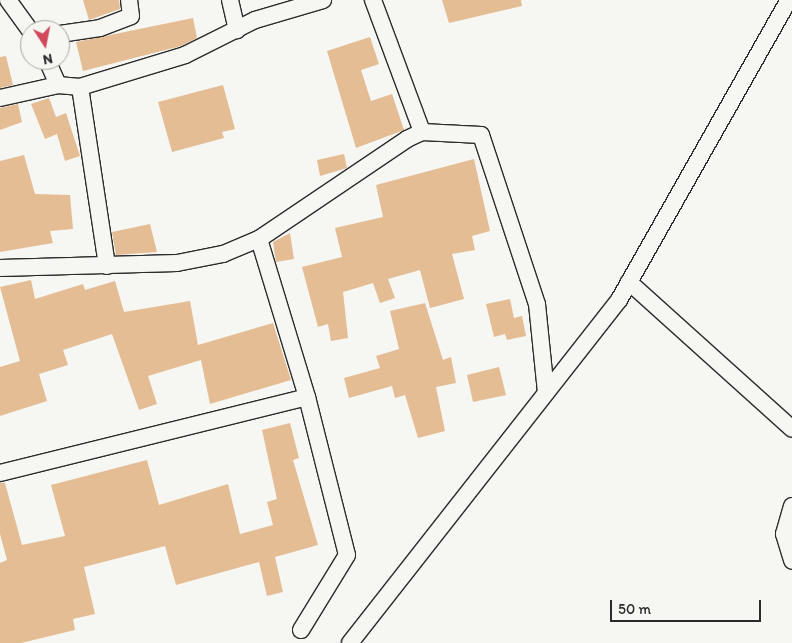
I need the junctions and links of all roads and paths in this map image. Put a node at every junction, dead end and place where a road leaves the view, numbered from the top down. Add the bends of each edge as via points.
1 (8, 0) edge
2 (129, 0) edge
3 (230, 0) edge
4 (323, 0) edge
5 (373, 0) edge
6 (789, 0) edge
7 (23, 20) edge
8 (237, 30) junction
9 (70, 32) edge
10 (51, 70) edge
11 (58, 85) junction
12 (80, 87) junction
13 (0, 98) edge
14 (422, 132) junction
15 (259, 239) junction
16 (106, 266) junction
17 (0, 268) edge
18 (629, 282) junction
19 (546, 393) junction
20 (307, 398) junction
21 (792, 429) edge
22 (0, 473) edge
23 (792, 506) edge
24 (792, 561) edge
25 (301, 630) dead end
26 (350, 643) edge

1 - 7 street
2 - 9 street via 131,16 100,28
3 - 8 street
4 - 8 street
5 - 14 street
6 - 18 street
8 - 12 street via 185,55
10 - 11 street
11 - 12 street
11 - 13 street
12 - 16 street
14 - 15 street via 320,194
14 - 19 street via 481,135 537,304
15 - 16 street via 222,254 177,263
15 - 20 street
16 - 17 street
18 - 19 street
18 - 21 street
19 - 26 street
20 - 22 street
20 - 25 street via 347,554
23 - 24 street via 784,534

